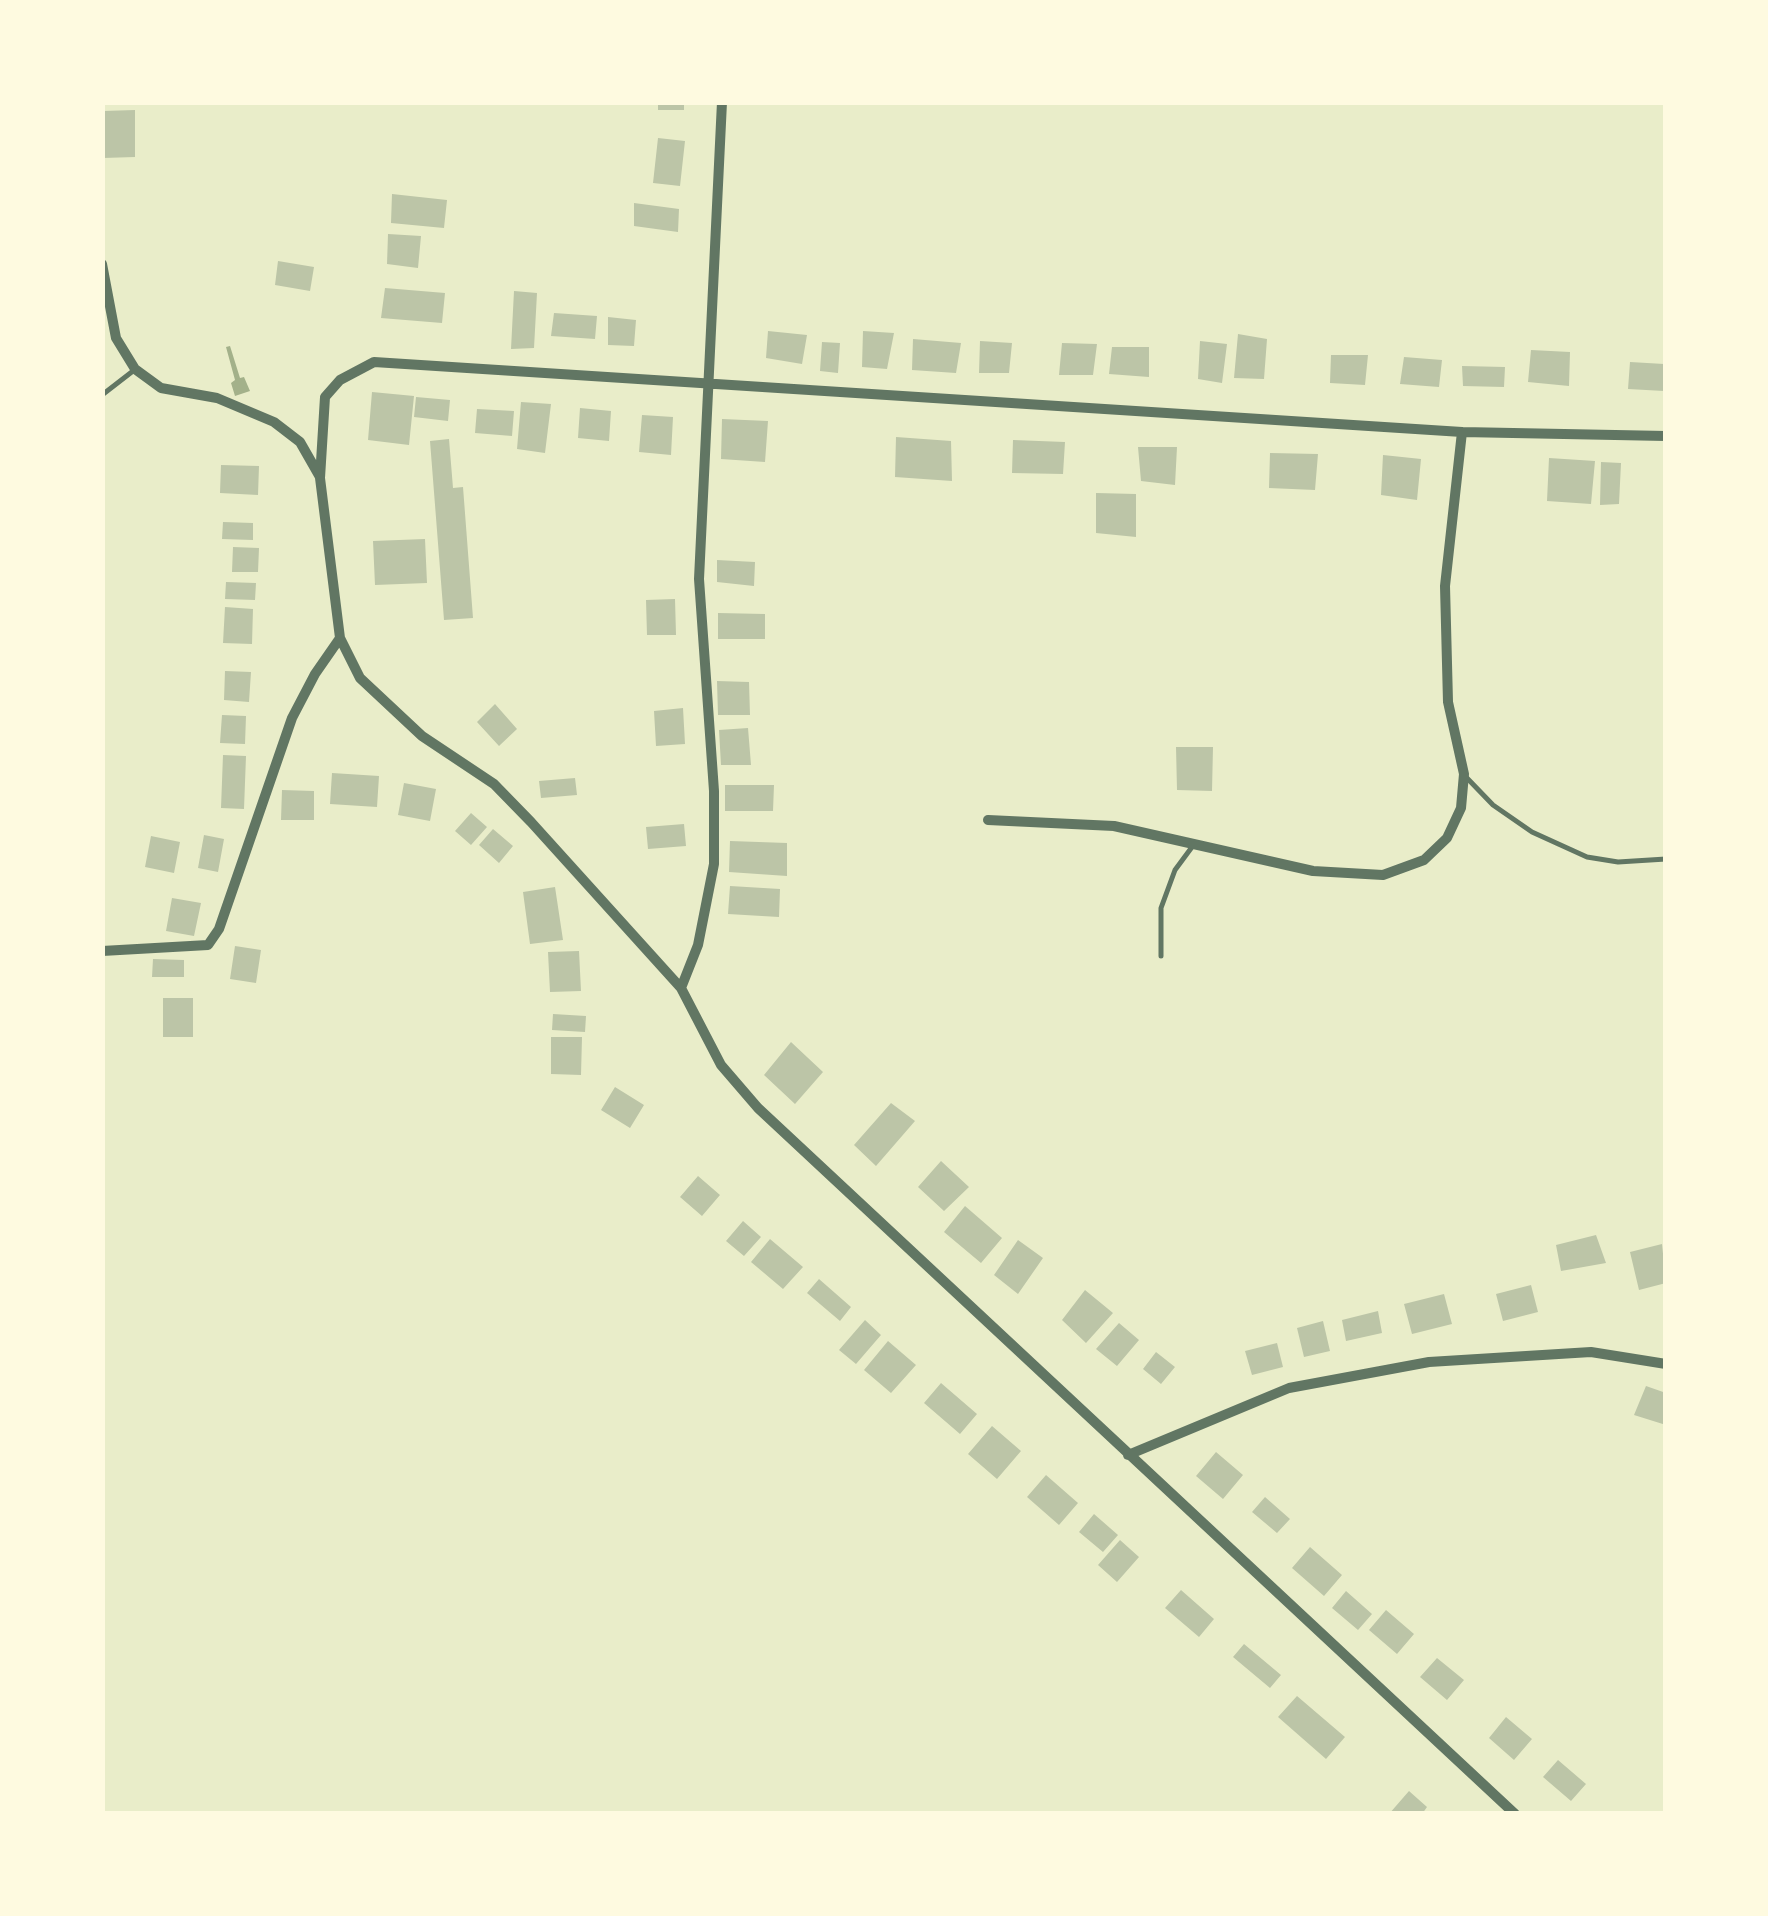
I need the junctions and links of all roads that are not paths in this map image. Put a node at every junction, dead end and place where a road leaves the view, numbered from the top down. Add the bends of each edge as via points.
1 (722, 102) edge
2 (102, 264) edge
3 (135, 369) junction
4 (709, 385) junction
5 (102, 395) edge
6 (1462, 432) junction
7 (1666, 436) edge
8 (320, 478) junction
9 (340, 638) junction
10 (1464, 774) junction
11 (988, 820) dead end
12 (1194, 842) junction
13 (1666, 859) edge
14 (102, 951) edge
15 (1161, 956) dead end
16 (681, 988) junction
17 (1666, 1364) edge
18 (1128, 1455) junction
19 (1515, 1814) edge

1 - 4 street
2 - 3 street via 116,338
3 - 5 lane
3 - 8 street via 161,388 217,398 274,422 300,442
4 - 6 street
4 - 8 street via 374,362 325,396
4 - 16 street via 699,579 714,864 698,945
6 - 7 street
6 - 10 street via 1446,586 1448,702
8 - 9 street
9 - 14 street via 292,718 208,945
9 - 16 street via 360,678 390,709 494,784
10 - 12 street via 1462,808 1447,838 1424,860 1382,875 1312,871
10 - 13 lane via 1532,832 1587,857
11 - 12 street via 1114,826
12 - 15 lane via 1161,908
16 - 18 street via 722,1065 758,1108
17 - 18 street via 1592,1352 1429,1362 1289,1388
18 - 19 street

